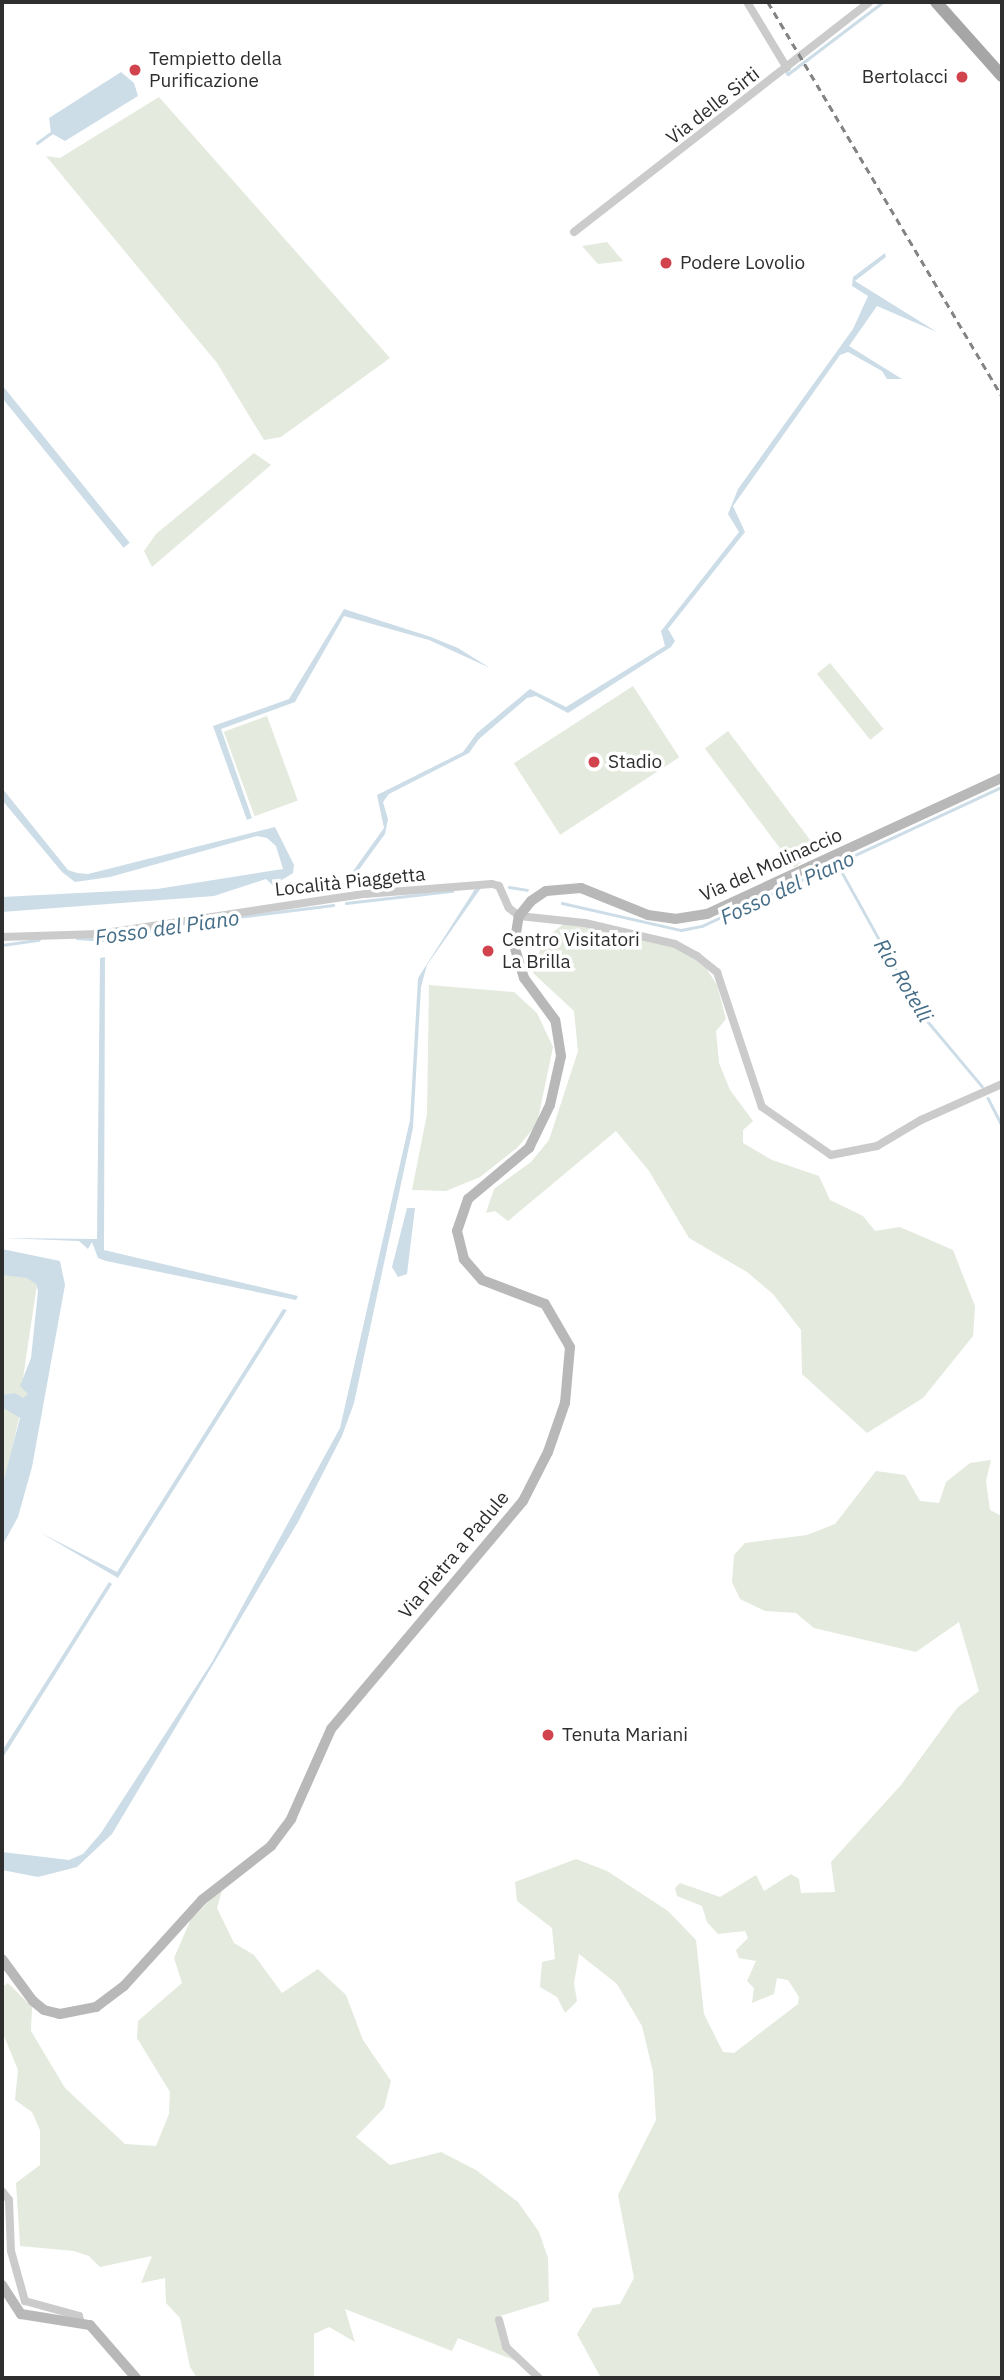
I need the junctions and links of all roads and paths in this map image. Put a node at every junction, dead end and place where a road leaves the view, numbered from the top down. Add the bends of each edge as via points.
1 (747, 2) edge
2 (869, 2) edge
3 (936, 2) edge
4 (784, 70) junction
5 (1002, 76) edge
6 (574, 232) dead end
7 (1002, 778) edge
8 (519, 916) junction
9 (2, 937) edge
10 (1002, 1084) edge
11 (2, 1959) edge
12 (2, 1971) edge
13 (19, 1980) junction
14 (2, 2191) edge
15 (2, 2285) edge
16 (499, 2320) dead end
17 (81, 2323) junction
18 (136, 2378) edge
19 (539, 2378) edge

1 - 4 street
2 - 4 street, Via delle Sirti
3 - 5 main road
4 - 6 street, Via delle Sirti
7 - 8 street, Via del Molinaccio via 707,914 660,918 581,888 546,891
8 - 9 street, Località Piaggetta via 509,908 499,886 492,884 365,894 99,934
8 - 10 street via 585,923 675,944 697,956 717,972 762,1107 831,1155 877,1146 921,1120
8 - 13 street, Via Pietra a Padule via 516,962 555,1020 561,1056 550,1104 529,1148 468,1199 457,1231 464,1259 482,1280 545,1304 570,1347 565,1403 548,1452 523,1501 331,1729 291,1819 271,1846 202,1900 124,1986 96,2007 60,2014 44,2010
11 - 13 street, Via Pietra a Padule
12 - 13 street
14 - 17 street via 9,2200 11,2251 25,2301 79,2316
15 - 17 street via 20,2314
16 - 19 street via 506,2347
17 - 18 street via 97,2332

